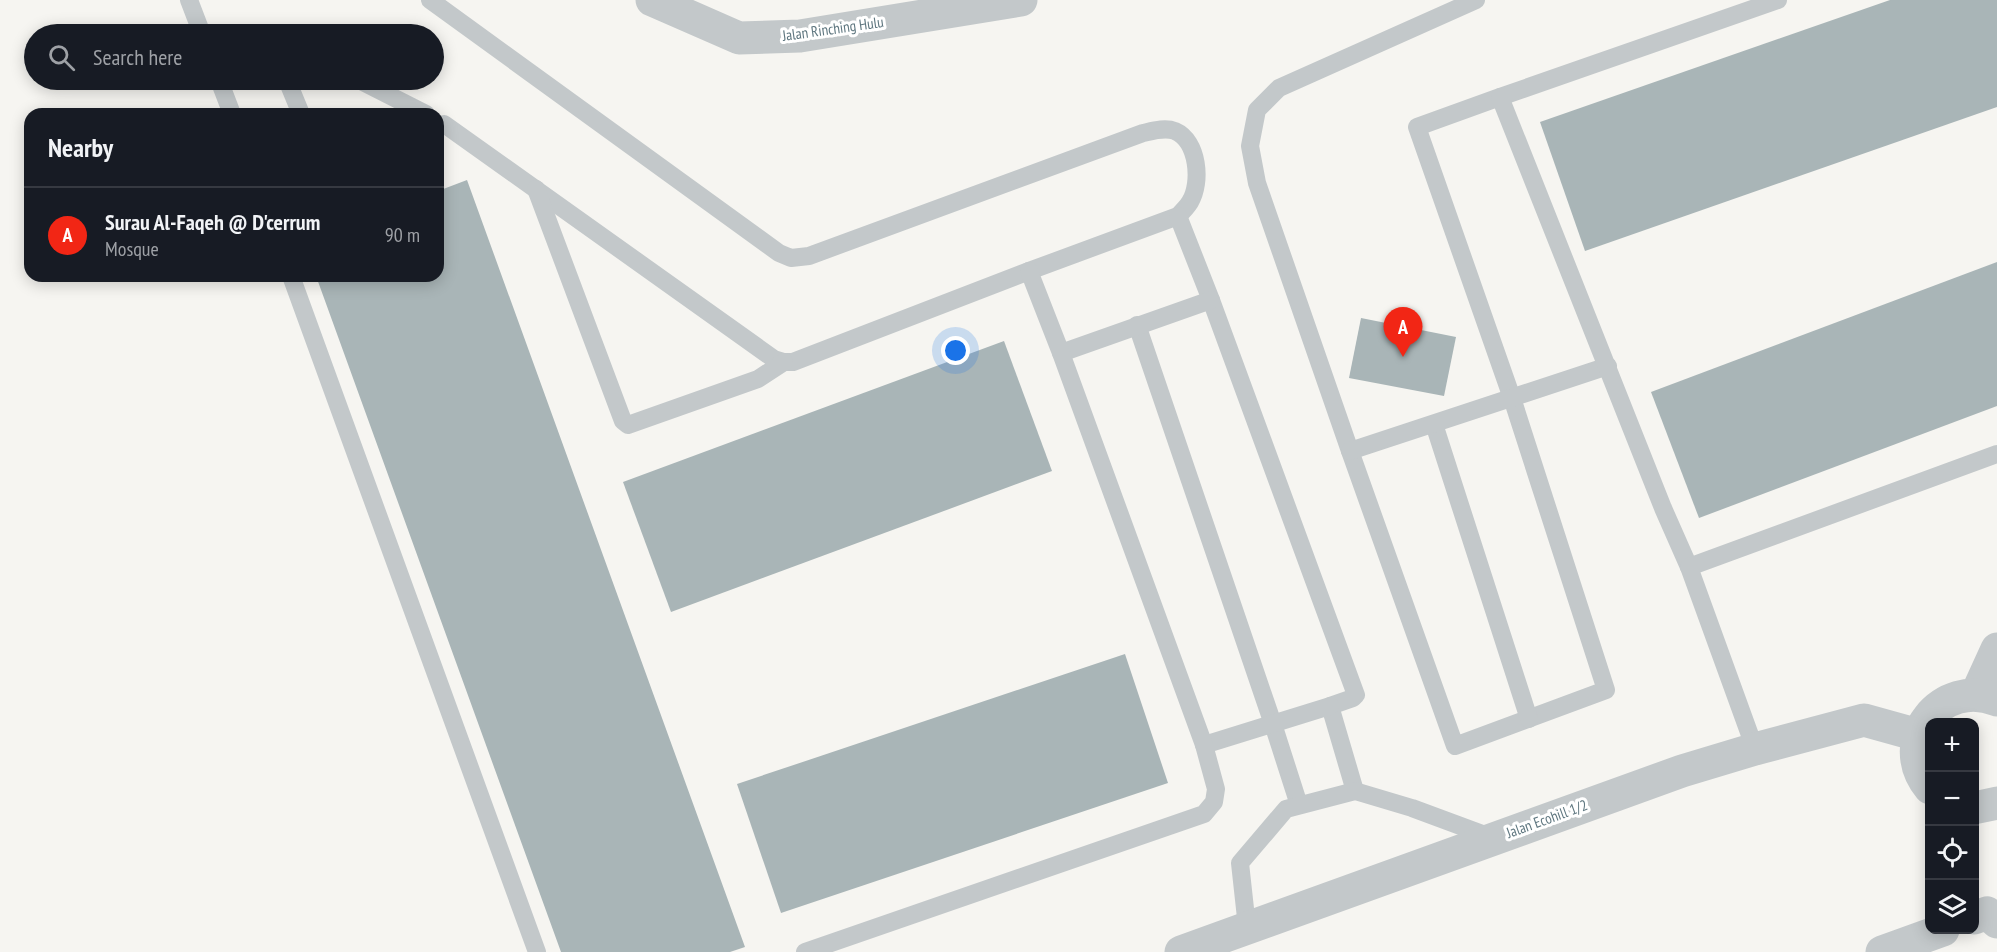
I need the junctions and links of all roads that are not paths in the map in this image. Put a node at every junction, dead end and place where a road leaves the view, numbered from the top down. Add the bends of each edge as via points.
1 (189, 0) edge
2 (430, 0) edge
3 (652, 0) edge
4 (1021, 0) edge
5 (1476, 0) edge
6 (1778, 0) edge
7 (198, 24) edge
8 (223, 90) edge
9 (291, 90) edge
10 (379, 90) edge
11 (1500, 97) junction
12 (230, 108) edge
13 (299, 108) edge
14 (414, 108) edge
15 (444, 126) edge
16 (536, 189) junction
17 (1178, 216) junction
18 (1029, 271) junction
19 (293, 282) edge
20 (1211, 300) junction
21 (1137, 325) junction
22 (1061, 353) junction
23 (784, 362) junction
24 (1608, 366) junction
25 (1512, 398) junction
26 (1434, 424) junction
27 (1350, 451) junction
28 (1997, 454) edge
29 (1689, 567) junction
30 (1997, 649) edge
31 (1987, 697) edge
32 (1330, 706) junction
33 (1529, 719) junction
34 (1273, 724) junction
35 (1918, 735) junction
36 (1203, 745) junction
37 (1755, 748) junction
38 (1925, 783) edge
39 (1355, 791) junction
40 (1997, 803) edge
41 (1299, 806) junction
42 (1979, 807) edge
43 (1494, 838) junction
44 (1247, 927) junction
45 (1932, 934) edge
46 (537, 952) edge
47 (805, 952) edge
48 (1181, 952) edge
49 (1882, 952) edge

1 - 7 lane
2 - 17 lane via 791,258 809,256 1159,129 1174,130 1188,141 1195,159 1196,184 1191,201
3 - 4 street, Jalan Rinching Hulu via 739,38 800,36
5 - 27 lane via 1279,88 1257,110 1250,146 1257,183
6 - 11 lane
8 - 12 lane
9 - 13 lane
10 - 14 lane
11 - 24 lane
11 - 25 lane via 1417,127
15 - 16 lane
16 - 23 lane via 774,359
16 - 23 lane via 628,425 758,379
17 - 18 lane
17 - 20 lane
18 - 22 lane
18 - 23 lane via 793,362
19 - 46 lane
20 - 21 lane
20 - 32 lane via 1356,695
21 - 22 lane
21 - 34 lane
22 - 36 lane
24 - 25 lane
24 - 29 lane
25 - 26 lane
25 - 33 lane via 1606,690
26 - 27 lane
26 - 33 lane
27 - 33 lane via 1455,746
28 - 29 lane
29 - 37 lane
30 - 31 street
31 - 35 street via 1957,697 1940,705 1926,718
32 - 34 lane
32 - 39 lane
34 - 36 lane
34 - 41 lane
35 - 37 street, Jalan Ecohill 1/2 via 1864,720
35 - 38 street via 1918,767
36 - 47 lane via 1216,789 1214,802 1204,814
37 - 43 street, Jalan Ecohill 1/2
39 - 41 lane
39 - 43 lane
40 - 42 street
41 - 44 lane via 1286,809 1240,863
43 - 44 street, Jalan Ecohill 1/2
44 - 48 street, Jalan Ecohill 1/2
45 - 49 street

